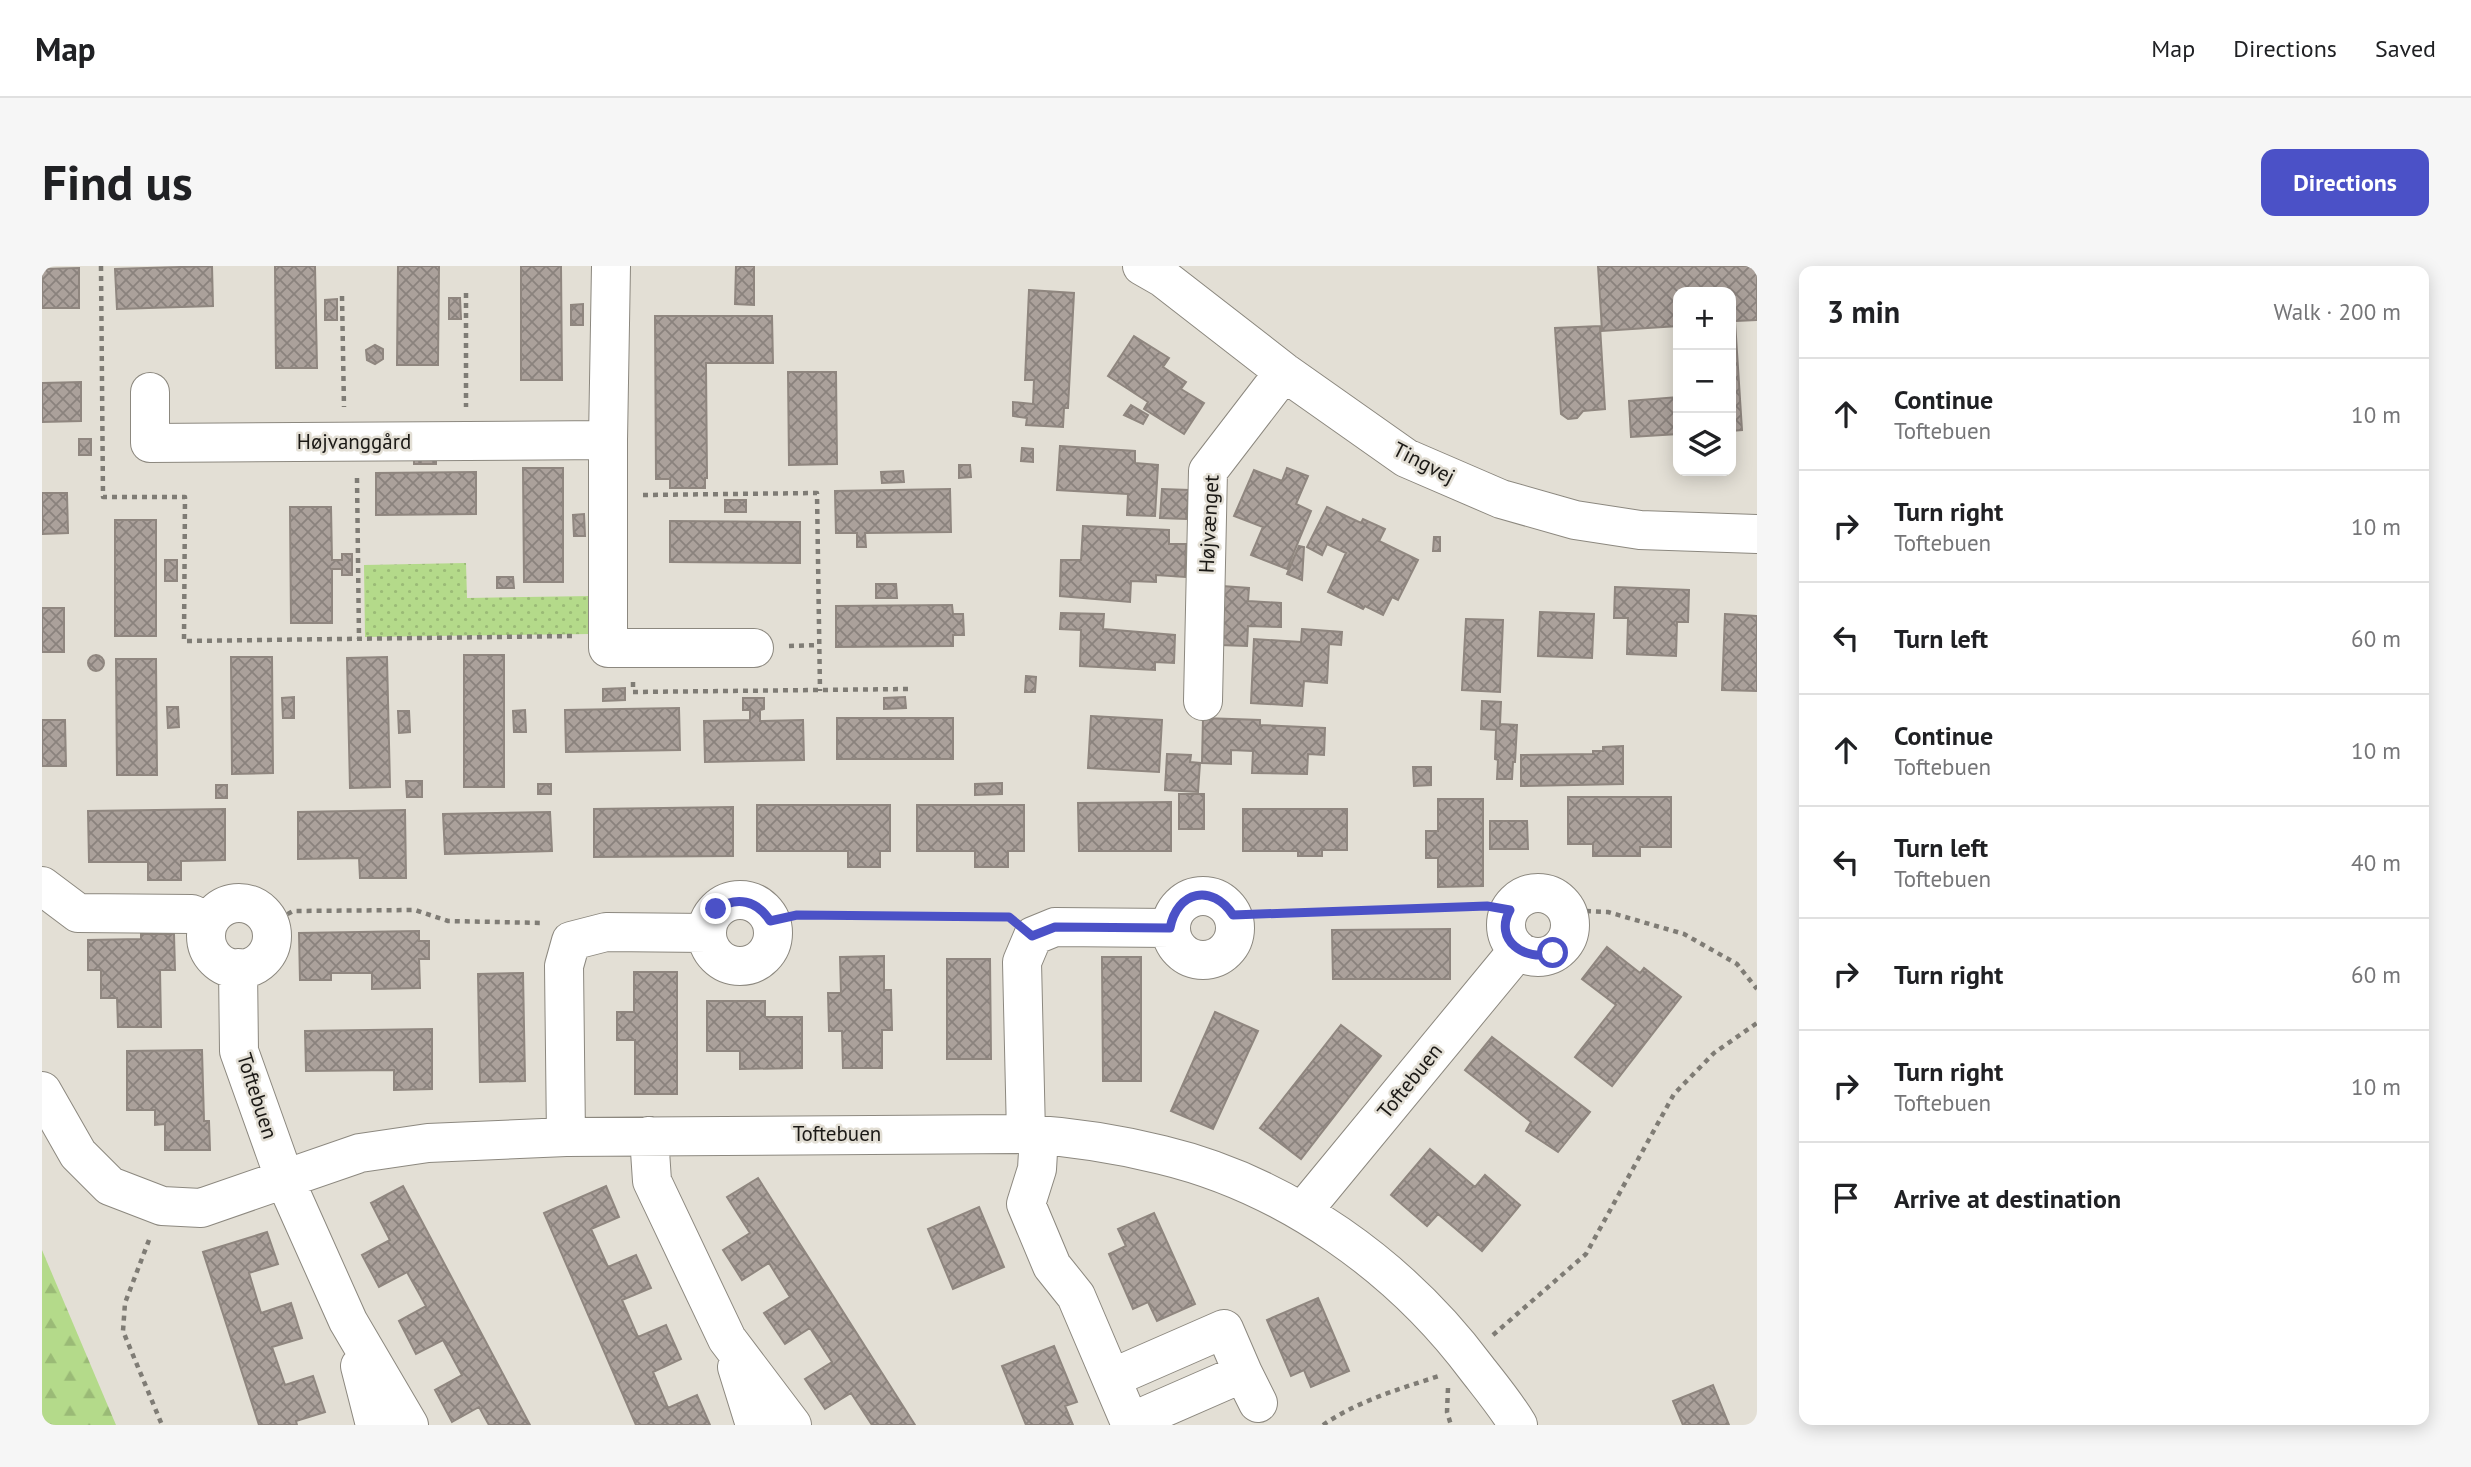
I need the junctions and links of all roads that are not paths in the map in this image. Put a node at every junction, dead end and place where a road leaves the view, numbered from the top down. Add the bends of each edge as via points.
1 (611, 266) edge
2 (1142, 266) edge
3 (1284, 372) junction
4 (150, 392) dead end
5 (608, 440) junction
6 (1757, 534) edge
7 (754, 648) dead end
8 (1203, 701) dead end
9 (42, 886) edge
10 (1233, 915) road end
11 (770, 921) road end
12 (209, 922) junction
13 (1518, 950) junction
14 (238, 968) junction
15 (42, 1091) edge
16 (1032, 1134) junction
17 (649, 1136) junction
18 (566, 1137) junction
19 (285, 1180) junction
20 (1302, 1212) junction
21 (348, 1321) junction
22 (730, 1342) junction
23 (1112, 1378) junction
24 (1131, 1423) edge
25 (375, 1425) edge
26 (409, 1425) edge
27 (755, 1425) edge
28 (792, 1425) edge
29 (1518, 1425) edge

1 - 5 street
2 - 3 street, Tingvej
3 - 6 street, Tingvej via 1406,458 1501,499 1575,520 1640,530
3 - 8 street, Højvænget via 1208,471
4 - 5 street, Højvanggård via 150,443
5 - 7 street via 620,642
9 - 12 street via 78,913 192,914
10 - 16 street via 1226,904 1202,895 1179,905 1170,928 1055,927 1032,936 1022,962
11 - 18 street via 763,910 740,900 716,909 706,933 606,932 570,940 564,966
12 - 14 street via 208,947 225,966
12 - 14 street via 228,905 241,903 263,913 270,924 269,950 250,967
13 - 13 street via 1541,957 1563,945 1570,922 1558,900 1535,893 1510,910 1506,928
13 - 20 street, Toftebuen
14 - 19 street, Toftebuen via 239,1051
15 - 19 street, Toftebuen via 78,1154 110,1186 162,1206 201,1208
16 - 17 street, Toftebuen
16 - 20 street, Toftebuen via 1165,1155
16 - 23 street via 1037,1168 1026,1205 1052,1266 1076,1296
17 - 18 street, Toftebuen
17 - 22 street via 652,1181
18 - 19 street, Toftebuen via 428,1143 360,1153
19 - 21 street, Toftebuen
20 - 29 street, Toftebuen via 1389,1273 1422,1304 1460,1364
21 - 25 street, Toftebuen
21 - 26 street, Toftebuen
22 - 27 street
22 - 28 street
23 - 24 street
23 - 24 street via 1224,1329 1251,1388

